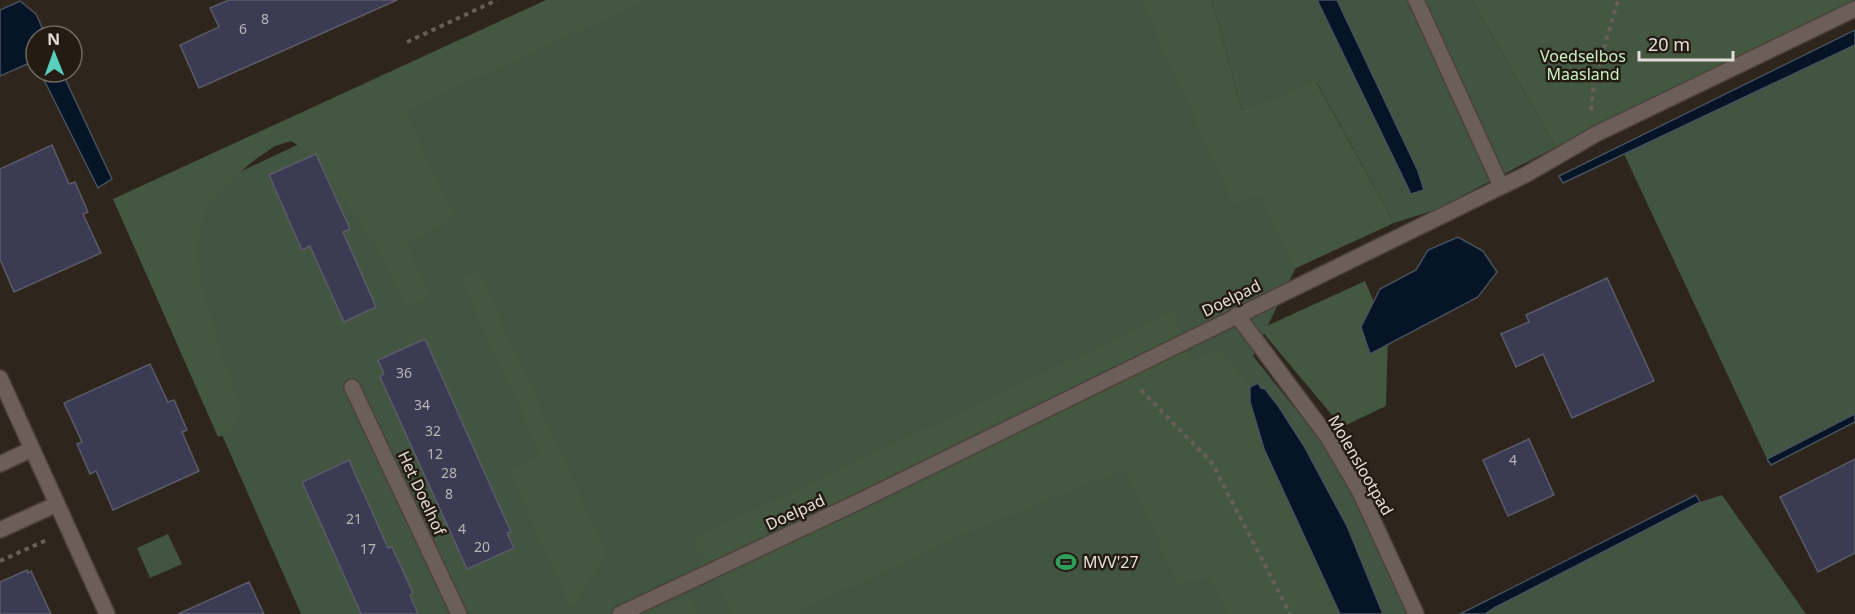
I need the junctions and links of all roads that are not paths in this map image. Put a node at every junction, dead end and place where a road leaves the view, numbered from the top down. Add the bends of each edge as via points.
1 (1416, 0) edge
2 (1855, 9) edge
3 (1501, 186) junction
4 (1237, 315) junction
5 (0, 378) edge
6 (352, 387) dead end
7 (32, 449) junction
8 (0, 464) edge
9 (57, 504) junction
10 (0, 531) edge
11 (107, 614) edge
12 (459, 614) edge
13 (620, 614) edge
14 (1416, 614) edge

1 - 3 street
2 - 3 street, Doelpad via 1596,134
3 - 4 street, Doelpad
4 - 13 street, Doelpad
4 - 14 street, Molenslootpad via 1327,436 1360,492
5 - 7 street
6 - 12 street, Het Doelhof
7 - 8 street
7 - 9 street
9 - 10 street
9 - 11 street

